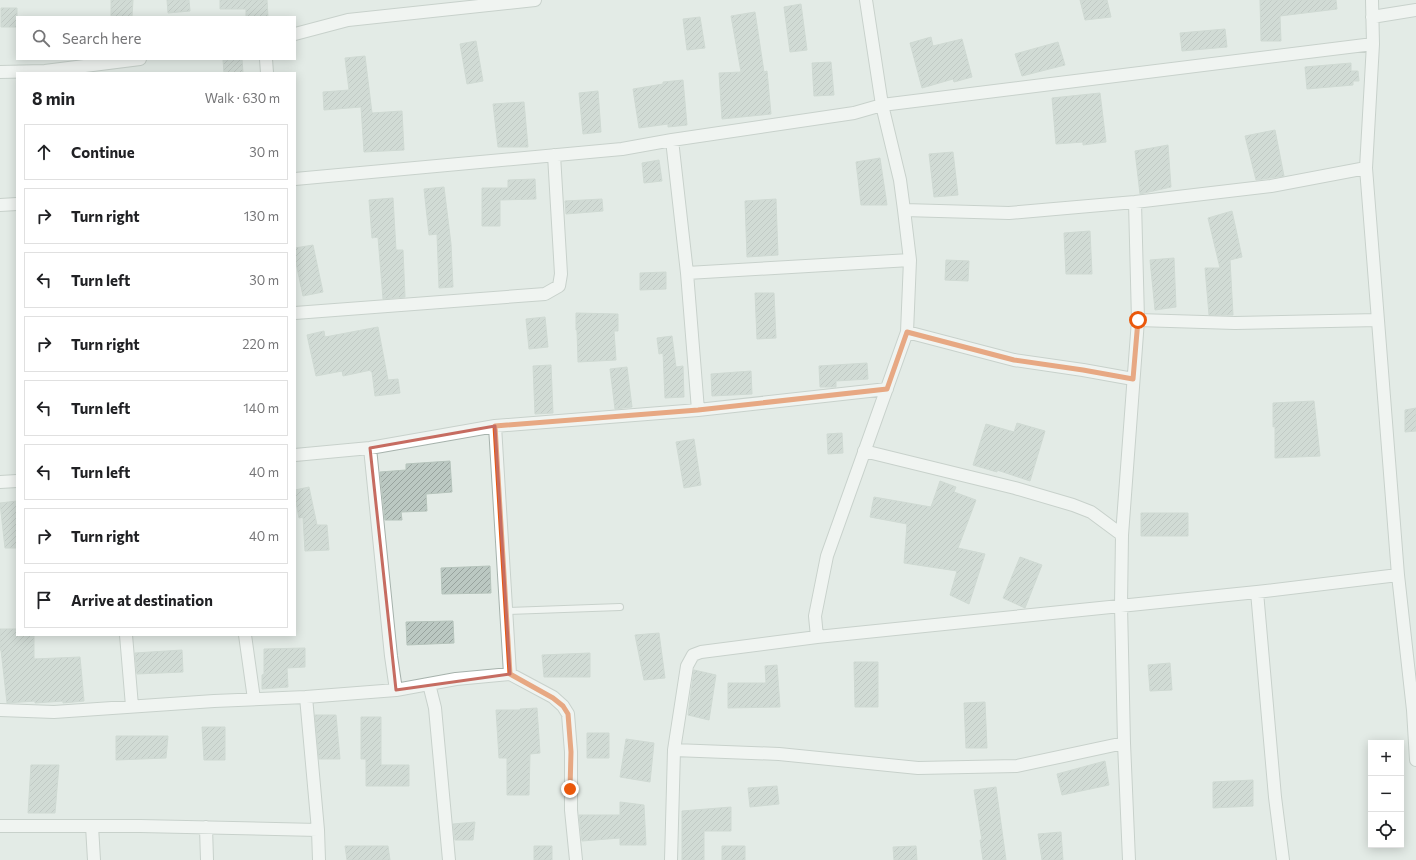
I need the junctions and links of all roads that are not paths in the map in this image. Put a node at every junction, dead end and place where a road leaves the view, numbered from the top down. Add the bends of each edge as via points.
1 (536, 0) edge
2 (866, 0) edge
3 (1372, 0) edge
4 (1416, 10) edge
5 (1372, 17) junction
6 (296, 34) edge
7 (1373, 44) junction
8 (132, 60) edge
9 (266, 60) edge
10 (0, 72) edge
11 (267, 72) edge
12 (882, 105) junction
13 (672, 140) junction
14 (554, 155) junction
15 (1366, 168) junction
16 (296, 180) edge
17 (1135, 202) junction
18 (16, 204) edge
19 (0, 205) edge
20 (904, 210) junction
21 (910, 260) junction
22 (687, 273) junction
23 (296, 313) edge
24 (1138, 320) junction
25 (1378, 320) junction
26 (907, 332) junction
27 (1133, 379) junction
28 (887, 389) junction
29 (698, 410) junction
30 (495, 426) junction
31 (370, 448) junction
32 (864, 451) junction
33 (296, 455) edge
34 (16, 481) edge
35 (0, 482) edge
36 (1122, 535) junction
37 (1398, 575) junction
38 (1257, 592) junction
39 (1121, 605) junction
40 (620, 607) dead end
41 (507, 611) junction
42 (126, 636) edge
43 (245, 636) edge
44 (817, 636) junction
45 (510, 674) junction
46 (429, 684) junction
47 (396, 690) junction
48 (306, 698) junction
49 (254, 699) junction
50 (132, 706) junction
51 (0, 710) edge
52 (1415, 710) edge
53 (1124, 743) junction
54 (674, 750) junction
55 (1416, 760) edge
56 (0, 826) edge
57 (92, 826) junction
58 (206, 827) junction
59 (318, 830) junction
60 (94, 860) edge
61 (207, 860) edge
62 (319, 860) edge
63 (449, 860) edge
64 (576, 860) edge
65 (671, 860) edge
66 (1129, 860) edge
67 (1283, 860) edge

1 - 6 street via 348,20
2 - 12 street
3 - 5 street
4 - 5 street
5 - 7 street
7 - 12 street
7 - 15 street
8 - 10 street via 45,71
9 - 11 street
12 - 13 street via 854,113
12 - 20 street via 900,180
13 - 14 street via 622,149
13 - 22 street
14 - 16 street
14 - 23 street via 561,274 559,286 545,294
15 - 17 street via 1270,186
15 - 25 street
17 - 20 street via 1009,214
17 - 24 street
18 - 19 street
20 - 21 street
21 - 22 street
21 - 26 street
22 - 29 street
24 - 25 street via 1235,323
24 - 27 street
25 - 37 street
26 - 27 street via 1014,360
26 - 28 street
27 - 36 street
28 - 29 street
28 - 32 street
29 - 30 street
30 - 31 street
30 - 41 street
31 - 33 street
31 - 47 street
32 - 36 street via 1073,505 1091,512
32 - 44 street via 827,556 815,616
34 - 35 street
36 - 39 street
37 - 38 street
37 - 52 street
38 - 39 street
38 - 67 street
39 - 44 street
39 - 53 street
40 - 41 lane
41 - 45 street
42 - 50 street
43 - 49 street
44 - 54 street via 693,655 687,666
45 - 46 street
45 - 64 street via 553,698 568,714 571,810
46 - 47 street
46 - 63 street via 435,708
47 - 48 street
48 - 49 street
48 - 59 street
49 - 50 street
50 - 51 street via 54,712
52 - 55 street
53 - 54 street via 1017,766 918,768 779,754
53 - 66 street
54 - 65 street
56 - 57 street
57 - 58 street
57 - 60 street
58 - 59 street
58 - 61 street
59 - 62 street

